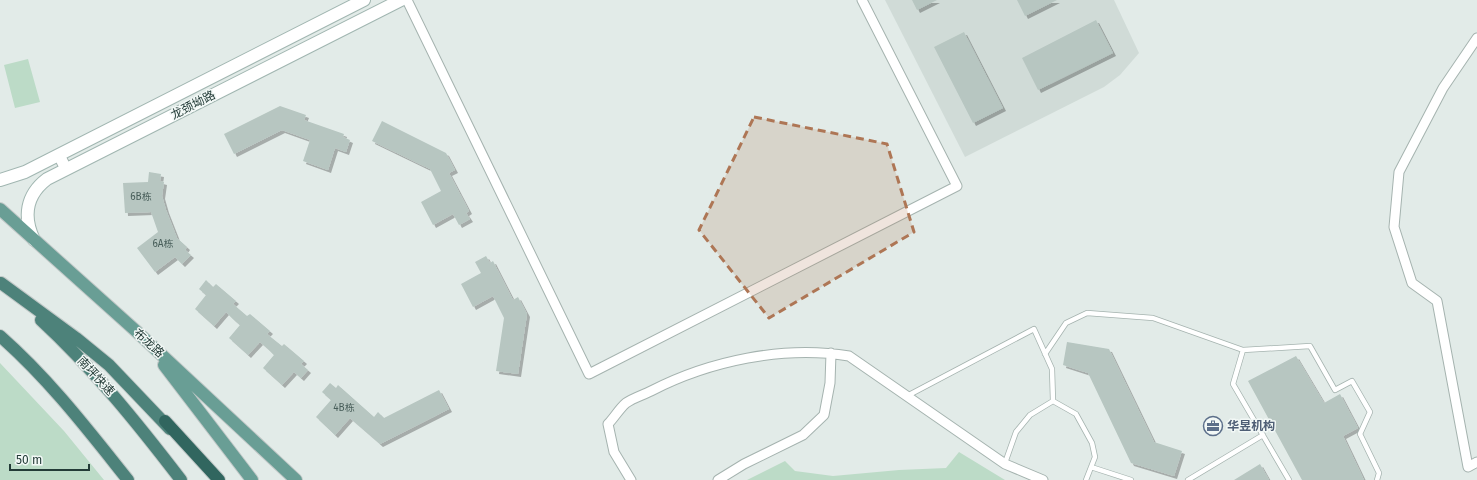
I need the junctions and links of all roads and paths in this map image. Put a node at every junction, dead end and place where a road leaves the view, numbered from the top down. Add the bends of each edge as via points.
1 (364, 0) edge
2 (401, 0) edge
3 (407, 0) edge
4 (862, 0) edge
5 (1477, 38) edge
6 (59, 155) junction
7 (66, 169) junction
8 (0, 180) edge
9 (1, 210) edge
10 (34, 240) junction
11 (0, 283) edge
12 (136, 331) junction
13 (0, 336) edge
14 (1243, 350) junction
15 (831, 353) junction
16 (1045, 354) junction
17 (906, 396) junction
18 (1053, 401) junction
19 (165, 421) junction
20 (1263, 435) junction
21 (1477, 462) edge
22 (1005, 464) junction
23 (1091, 467) junction
24 (128, 480) edge
25 (181, 480) edge
26 (211, 480) edge
27 (219, 480) edge
28 (252, 480) edge
29 (296, 480) edge
30 (631, 480) edge
31 (718, 480) edge
32 (1043, 480) edge
33 (1086, 480) edge
34 (1131, 480) edge
35 (1188, 480) edge
36 (1289, 480) edge
37 (1377, 480) edge

1 - 6 main road, 龙颈坳路
2 - 7 main road, 龙颈坳路
3 - 4 street via 589,374 957,186
5 - 21 street via 1443,88 1399,172 1394,227 1412,282 1437,301 1468,467
6 - 7 street
6 - 8 main road, 龙颈坳路 via 25,172
7 - 10 main road, 龙颈坳路 via 39,185 29,202 27,221
9 - 10 main road, 布龙路
10 - 12 main road, 布龙路
11 - 19 highway via 109,365
11 - 25 highway, 南坪快速 via 98,378
12 - 28 main road
12 - 29 main road, 布龙路
13 - 24 highway via 73,411
14 - 16 lane via 1153,318 1087,313 1066,323
14 - 20 lane via 1233,384
14 - 37 lane via 1310,346 1335,390 1352,382 1370,412 1360,434 1379,473
15 - 17 street via 849,356
15 - 30 street via 788,353 704,369 664,384 626,403 608,424 614,452
15 - 31 street via 830,383 824,415 802,435
16 - 17 lane via 1034,329
16 - 18 lane via 1052,369
17 - 22 street
18 - 22 lane via 1030,414 1016,432
18 - 23 lane via 1076,414 1092,443 1095,457
19 - 26 highway
19 - 27 highway
20 - 35 lane
20 - 36 lane
22 - 32 street
23 - 33 lane
23 - 34 lane

